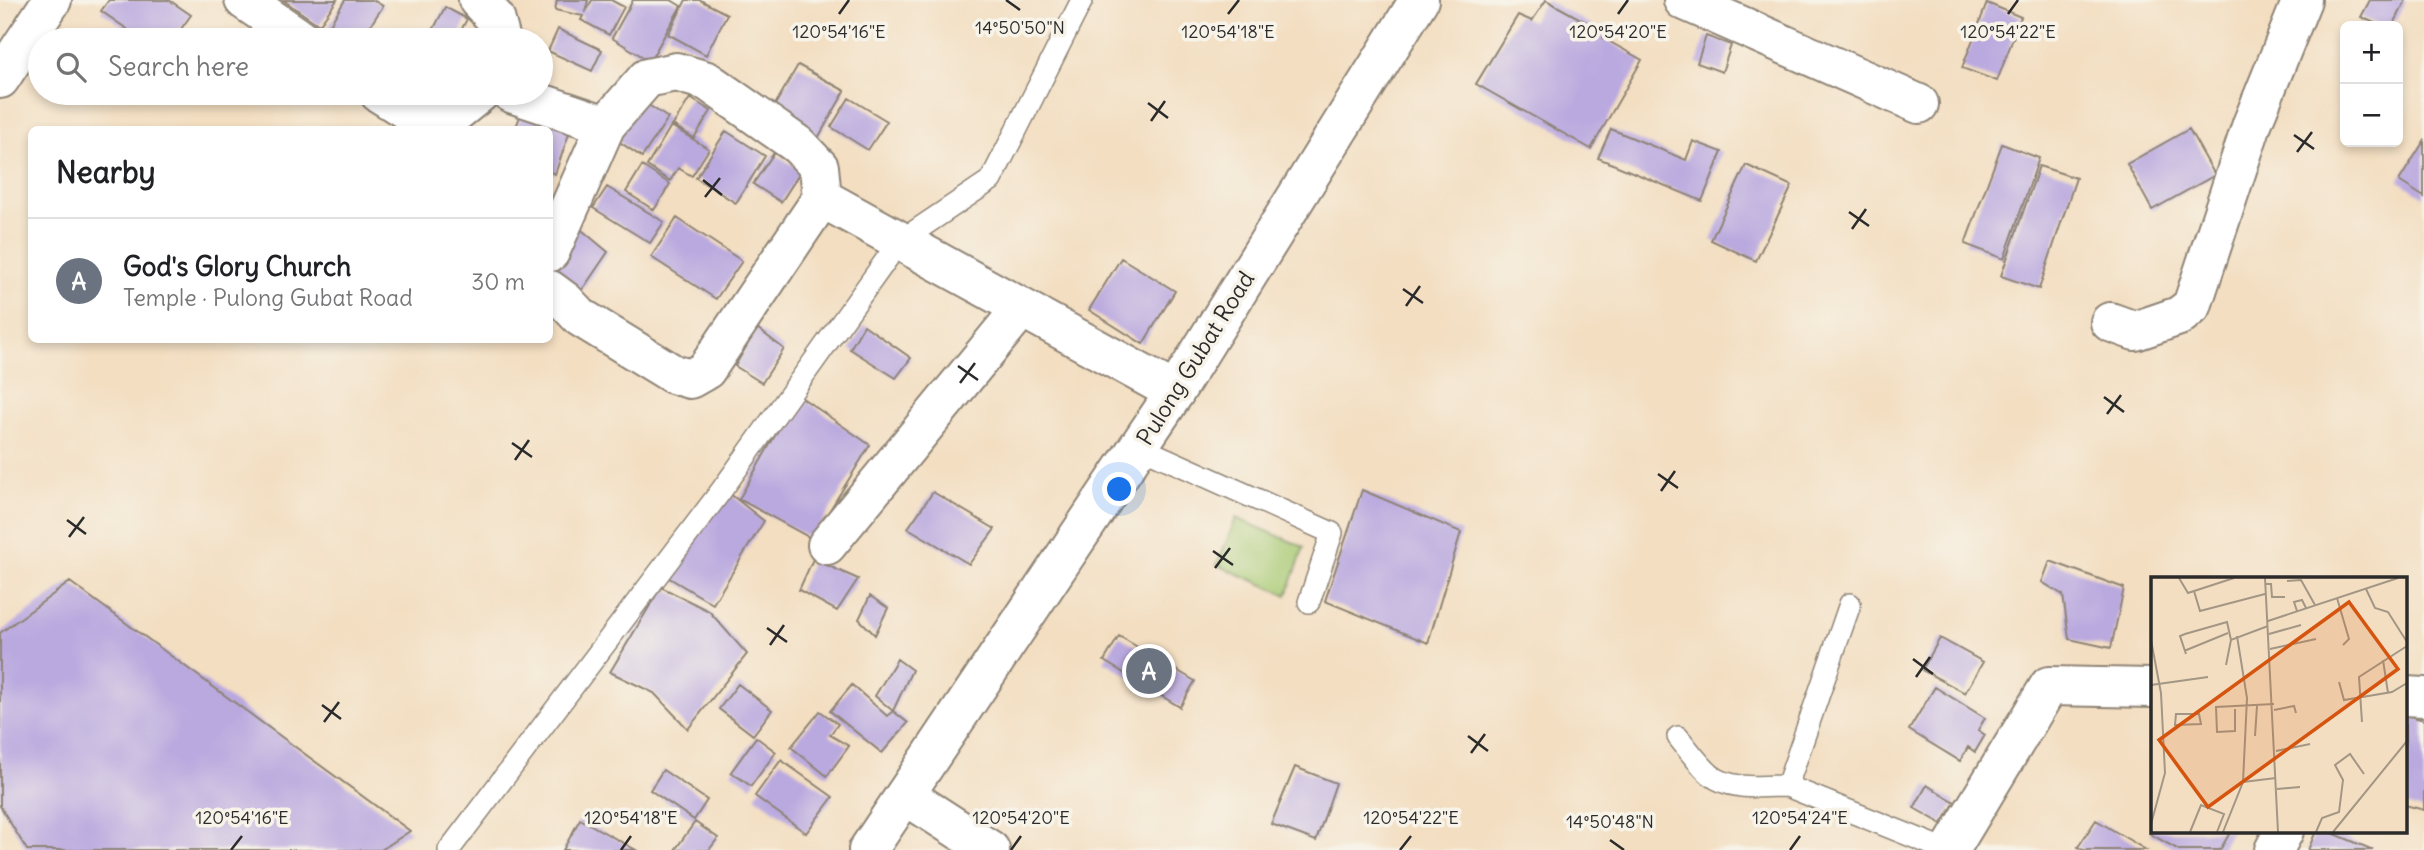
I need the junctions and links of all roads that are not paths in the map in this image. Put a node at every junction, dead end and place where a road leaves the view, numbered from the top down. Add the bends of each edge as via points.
1 (52, 0) edge
2 (244, 0) edge
3 (478, 0) edge
4 (1082, 0) edge
5 (1419, 0) edge
6 (1683, 0) edge
7 (2302, 0) edge
8 (34, 28) edge
9 (285, 28) edge
10 (498, 28) edge
11 (28, 36) edge
12 (0, 79) edge
13 (1919, 104) dead end
14 (398, 105) edge
15 (465, 105) edge
16 (547, 105) edge
17 (607, 125) junction
18 (822, 198) junction
19 (899, 242) junction
20 (553, 245) edge
21 (553, 292) edge
22 (1021, 309) junction
23 (2110, 323) dead end
24 (1175, 392) junction
25 (1140, 447) junction
26 (827, 545) dead end
27 (1309, 603) dead end
28 (1850, 604) dead end
29 (2151, 688) edge
30 (2406, 696) edge
31 (2424, 697) edge
32 (1678, 737) dead end
33 (1787, 786) junction
34 (905, 795) junction
35 (2283, 832) edge
36 (449, 850) edge
37 (868, 850) edge
38 (990, 850) edge
39 (1948, 850) edge
40 (2274, 850) edge

1 - 8 street
2 - 9 street
3 - 10 street via 495,18
4 - 19 lane via 990,180
5 - 24 street, Pulong Gubat Road
6 - 13 street
7 - 23 street via 2252,124 2192,306 2179,316 2135,331
11 - 12 street
14 - 15 street via 422,120 445,121
16 - 17 street
17 - 18 street via 647,78 676,72 706,80 798,145 819,167
17 - 20 street
18 - 19 street
18 - 21 street via 706,370 690,379 673,374 580,317
19 - 22 street
19 - 36 lane via 721,491
22 - 24 street
22 - 26 street
24 - 25 street, Pulong Gubat Road
25 - 27 lane via 1332,533
25 - 34 street, Pulong Gubat Road
28 - 33 lane
29 - 39 street via 2049,685
30 - 31 street
32 - 33 lane via 1711,775 1724,782
33 - 39 lane
34 - 37 street, Pulong Gubat Road
34 - 38 street
35 - 40 street

